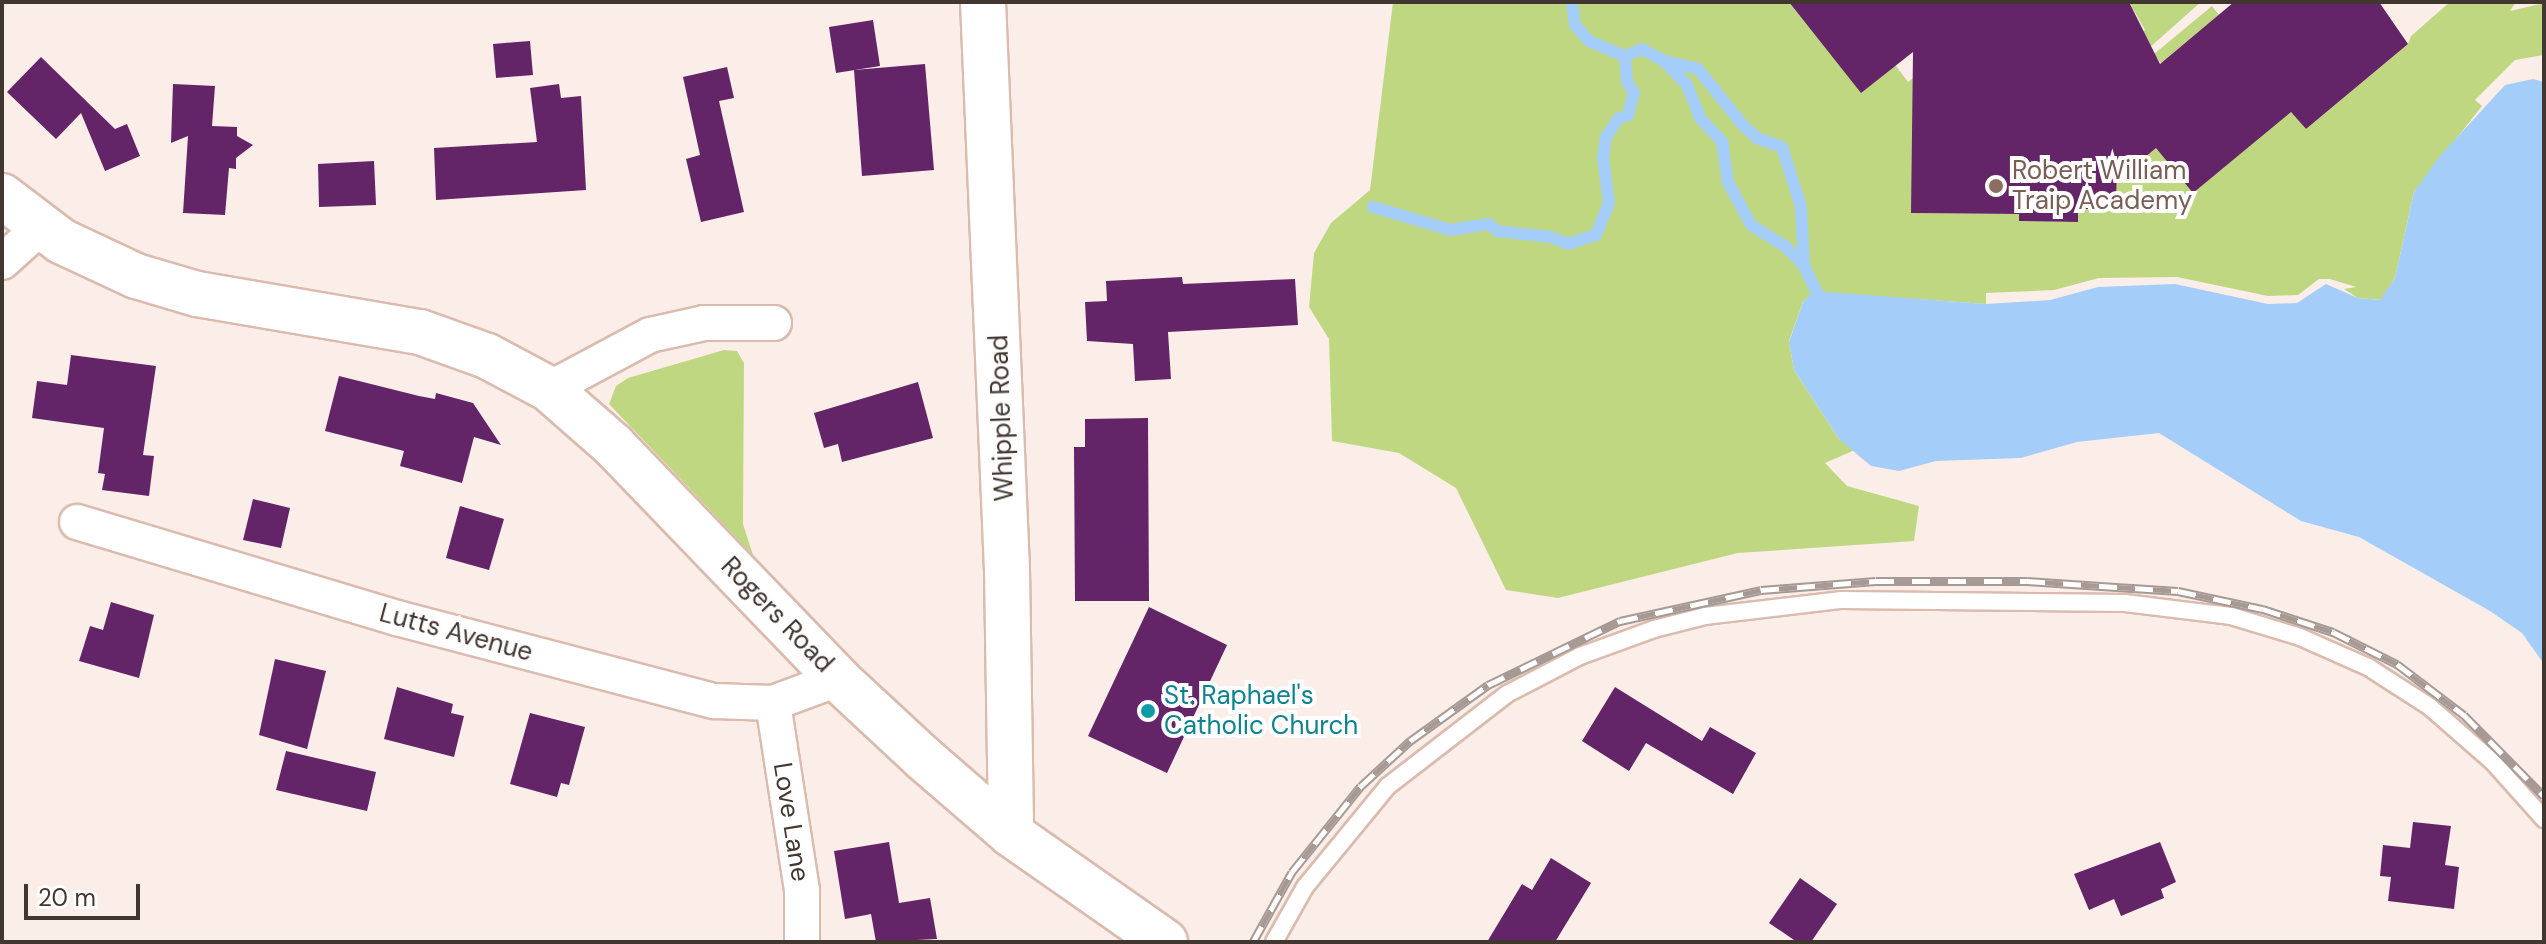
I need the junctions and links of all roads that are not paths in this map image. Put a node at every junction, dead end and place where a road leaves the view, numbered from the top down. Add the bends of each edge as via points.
1 (983, 2) edge
2 (2, 196) edge
3 (41, 227) junction
4 (2, 262) edge
5 (774, 323) dead end
6 (549, 389) junction
7 (77, 522) dead end
8 (838, 679) junction
9 (773, 703) junction
10 (2544, 819) edge
11 (1011, 834) junction
12 (802, 942) edge
13 (1165, 942) edge
14 (1274, 942) edge

1 - 11 street, Whipple Road via 1007,555
2 - 3 street, Rogers Road
3 - 4 street
3 - 6 street, Rogers Road via 98,259 174,288 420,332 487,356
5 - 6 street via 704,323 650,335
6 - 8 street, Rogers Road via 614,446
7 - 9 street, Lutts Avenue via 397,618 714,701
8 - 9 street, Lutts Avenue
8 - 11 street, Rogers Road
9 - 12 street, Love Lane via 802,891
10 - 14 lane via 2492,761 2430,707 2368,667 2300,637 2231,616 2141,604 1842,600 1705,616 1654,629 1580,656 1507,694 1388,786 1305,887
11 - 13 street, Rogers Road

